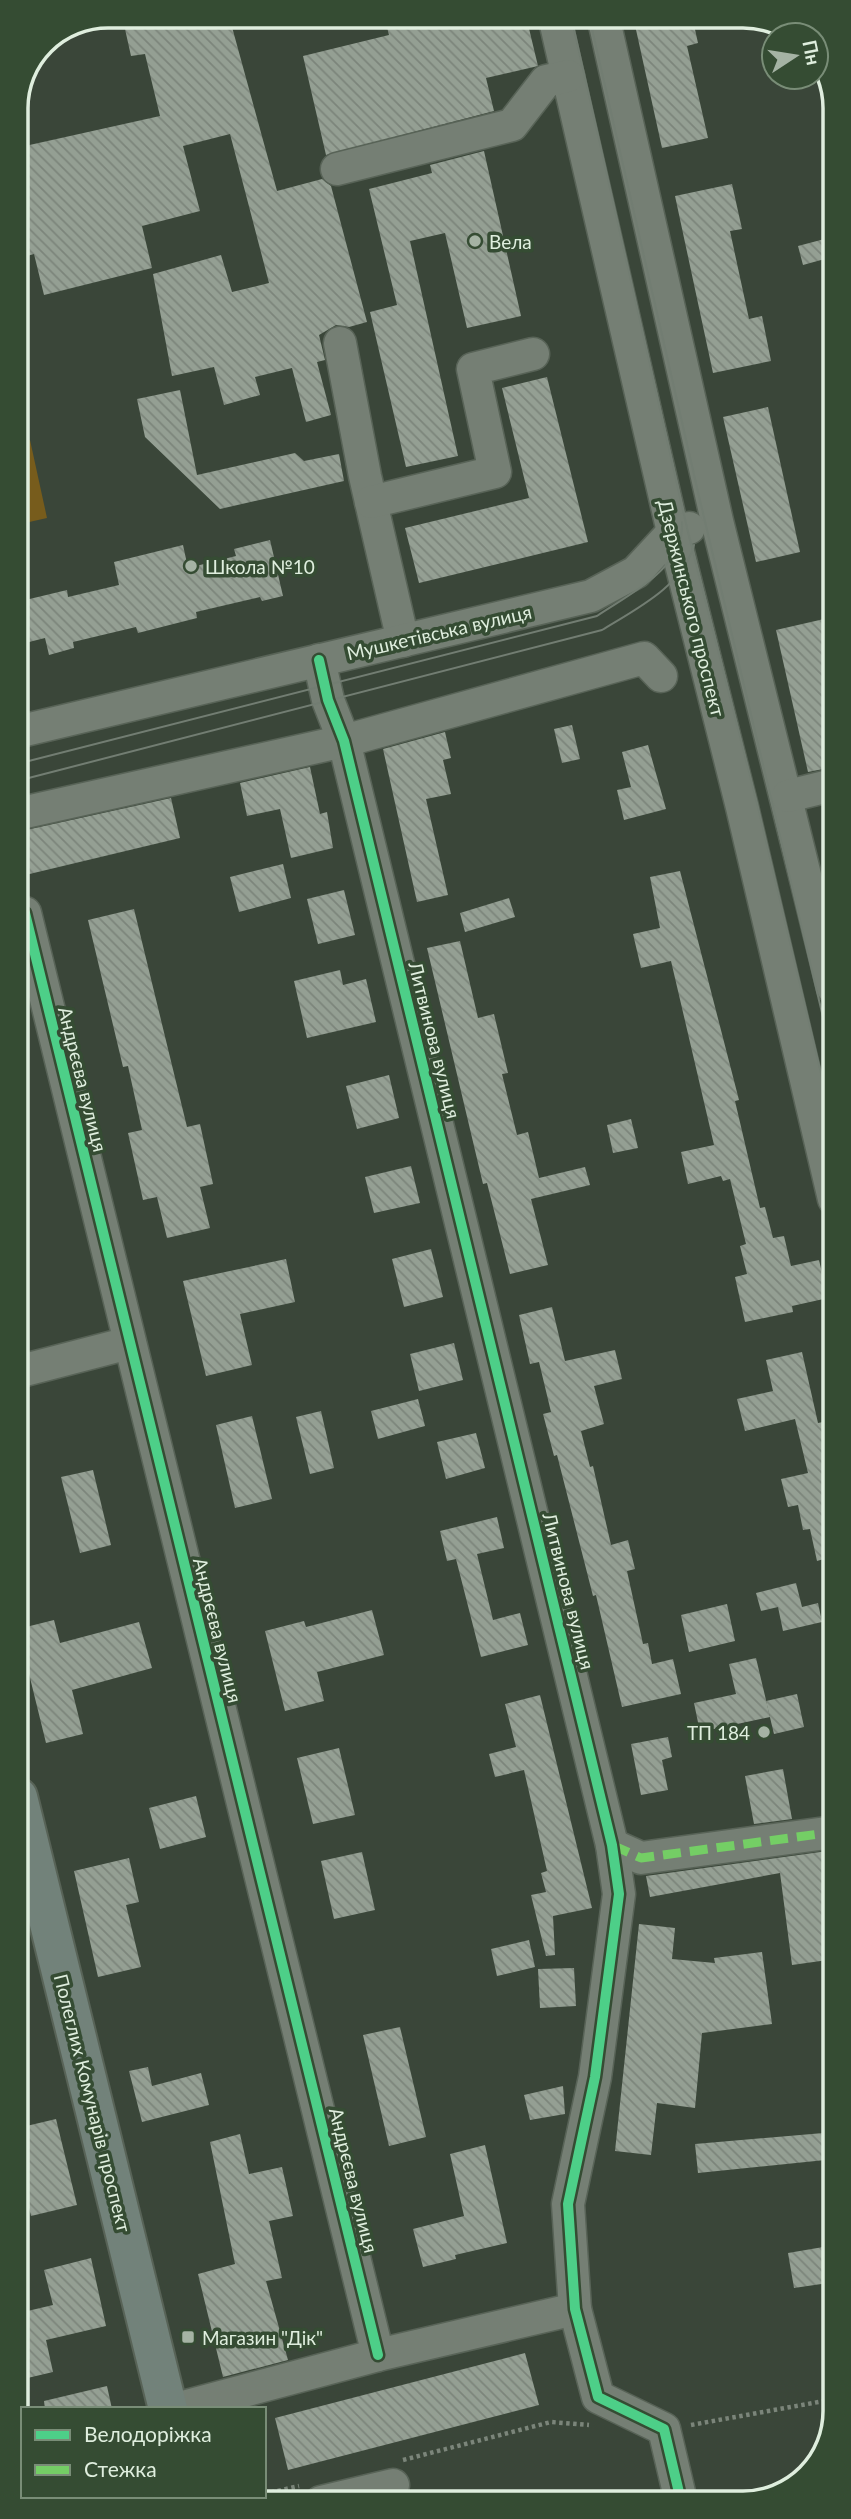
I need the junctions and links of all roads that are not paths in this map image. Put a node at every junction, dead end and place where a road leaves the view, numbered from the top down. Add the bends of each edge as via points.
1 (557, 28) edge
2 (606, 28) edge
3 (568, 76) junction
4 (337, 169) dead end
5 (340, 344) dead end
6 (533, 354) dead end
7 (371, 502) junction
8 (718, 521) junction
9 (673, 532) junction
10 (404, 641) junction
11 (319, 660) junction
12 (661, 676) dead end
13 (28, 729) edge
14 (344, 741) junction
15 (823, 787) edge
16 (788, 796) junction
17 (28, 812) edge
18 (28, 925) edge
19 (823, 945) edge
20 (823, 1152) edge
21 (129, 1343) junction
22 (28, 1369) edge
23 (823, 1834) edge
24 (28, 1838) edge
25 (612, 1844) junction
26 (575, 2309) junction
27 (379, 2355) junction
28 (168, 2407) edge
29 (184, 2407) edge
30 (392, 2484) edge
31 (364, 2491) edge
32 (679, 2491) edge

1 - 3 street, Дзержинського проспект
2 - 8 street
3 - 4 street via 547,81 512,125
3 - 9 street, Дзержинського проспект
5 - 7 street
6 - 7 street via 473,369 495,472
7 - 10 street
8 - 9 street
8 - 16 street
9 - 10 street, Мушкетівська вулиця via 636,572 591,596
9 - 20 street, Дзержинського проспект
10 - 11 street, Мушкетівська вулиця
11 - 13 street, Мушкетівська вулиця
11 - 14 street, Литвинова вулиця
12 - 14 street via 644,658
14 - 17 street
14 - 25 street, Литвинова вулиця
15 - 16 street
16 - 19 street
18 - 21 street, Андрєєва вулиця
21 - 22 street
21 - 27 street, Андрєєва вулиця
23 - 25 street via 642,1858
24 - 28 main road, Полеглих Комунарів проспект
25 - 26 street, Литвинова вулиця via 618,1908 595,2077 568,2204
26 - 27 street
26 - 32 street, Литвинова вулиця via 598,2397 664,2429
27 - 29 street
30 - 31 street

